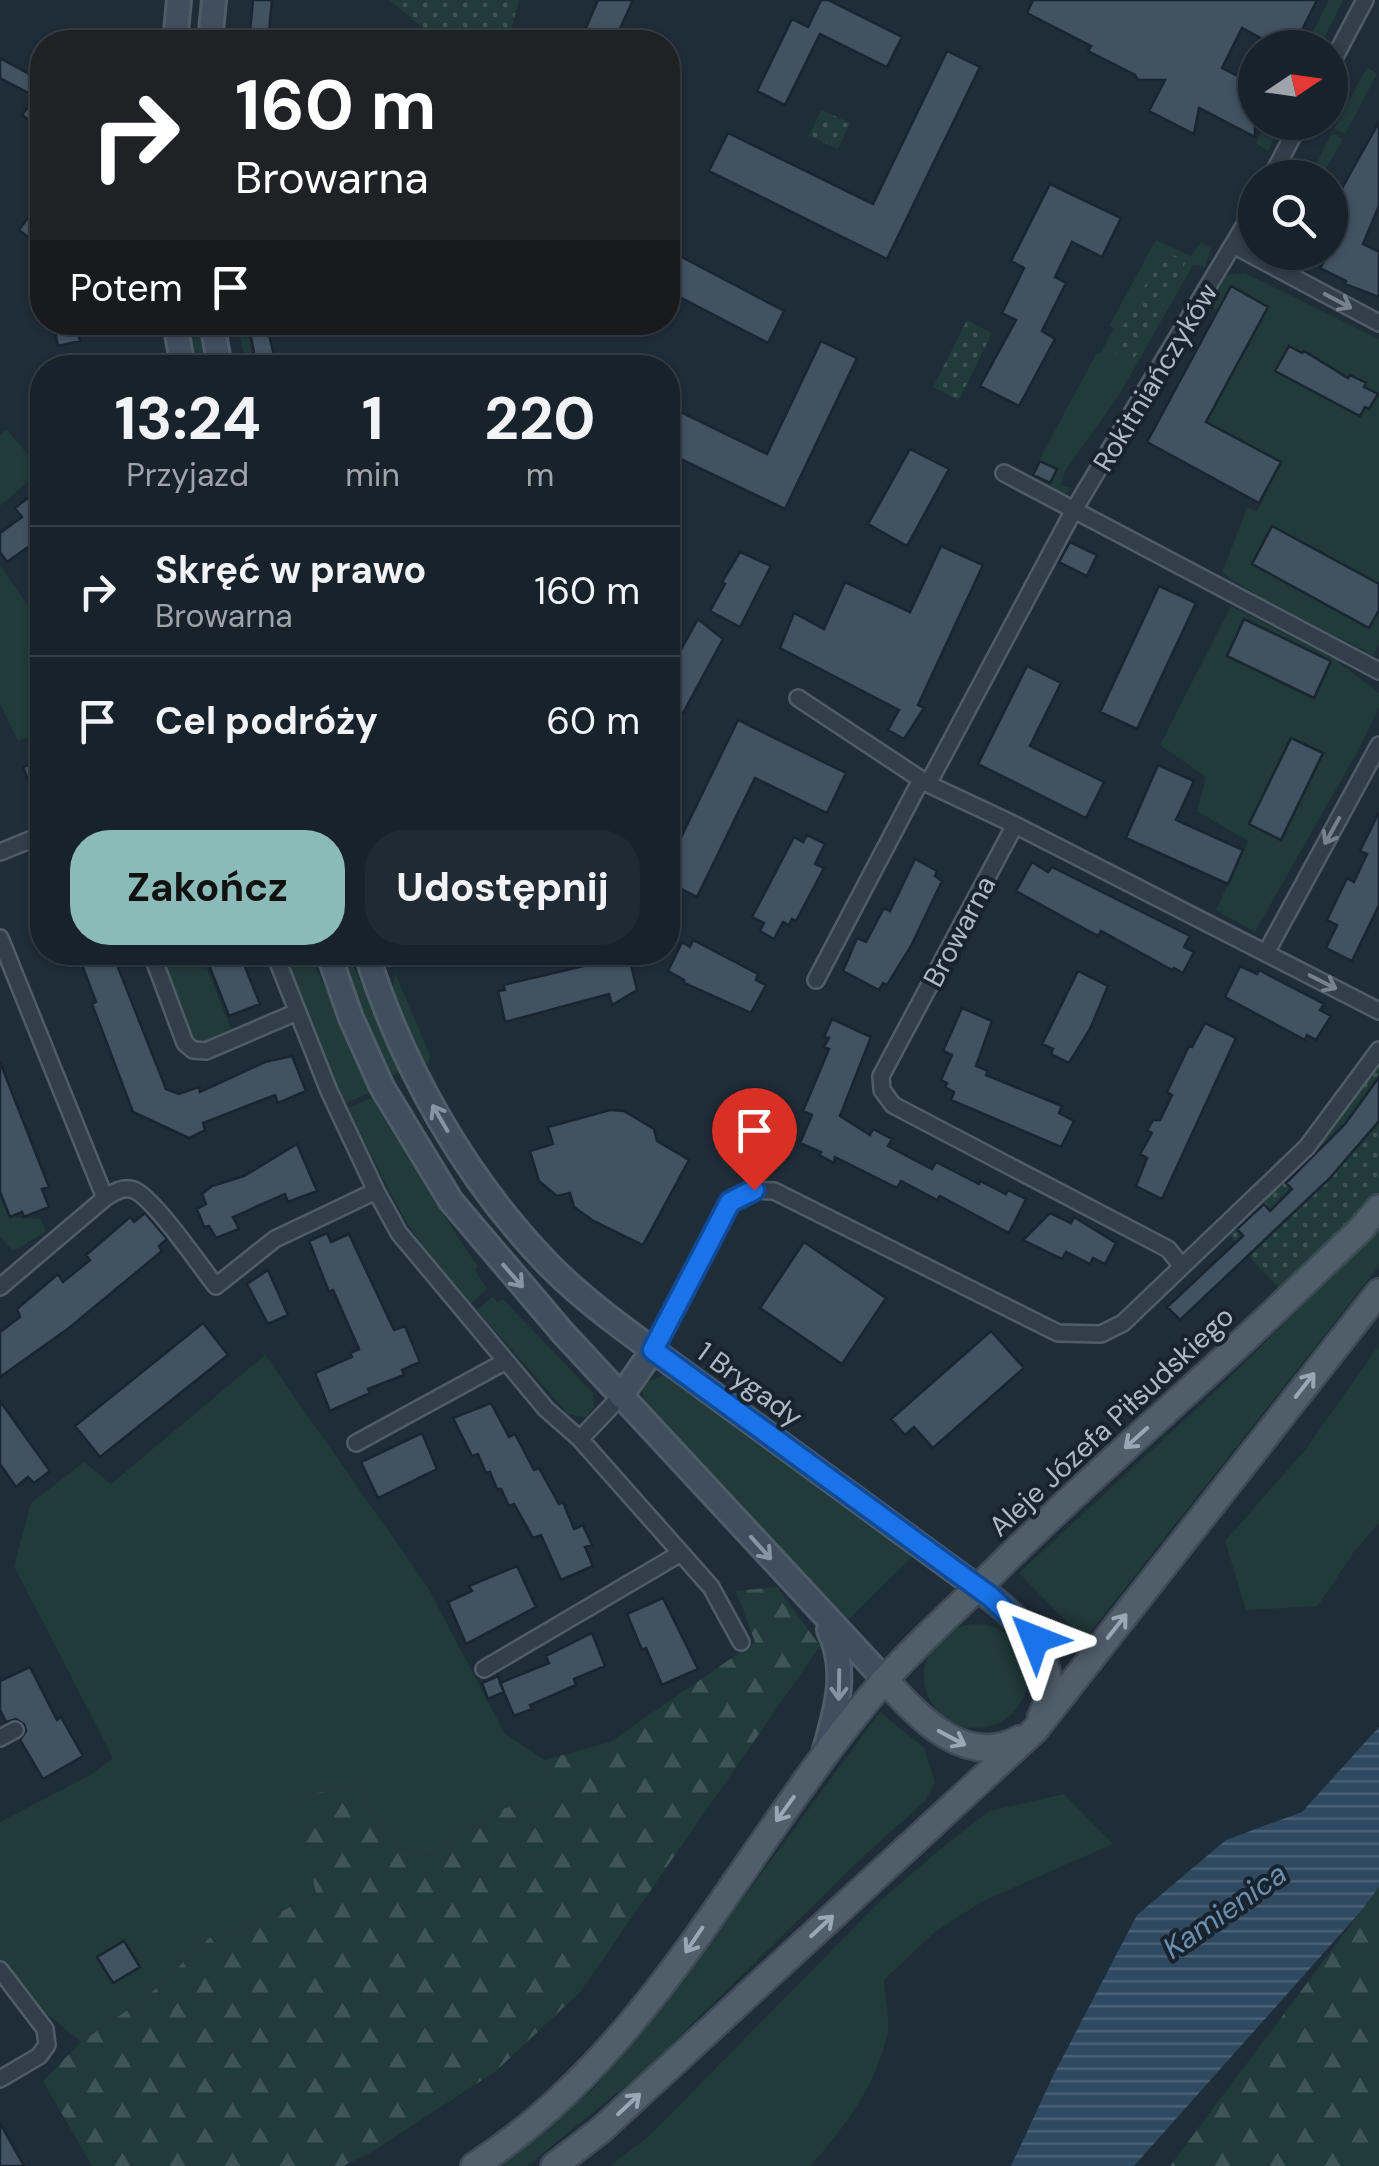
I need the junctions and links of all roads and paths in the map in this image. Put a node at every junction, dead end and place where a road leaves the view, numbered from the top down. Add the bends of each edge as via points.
1 (179, 0) edge
2 (214, 0) edge
3 (1364, 0) edge
4 (176, 30) edge
5 (211, 30) edge
6 (1348, 31) edge
7 (1238, 240) edge
8 (1235, 246) junction
9 (1379, 324) edge
10 (1004, 474) dead end
11 (1075, 508) junction
12 (1379, 671) edge
13 (798, 698) dead end
14 (1379, 745) edge
15 (925, 782) junction
16 (1015, 825) junction
17 (30, 840) edge
18 (0, 852) edge
19 (0, 938) edge
20 (1266, 953) junction
21 (156, 965) edge
22 (279, 965) edge
23 (333, 965) edge
24 (371, 965) edge
25 (816, 980) dead end
26 (1379, 1010) edge
27 (297, 1012) junction
28 (1379, 1050) edge
29 (376, 1192) junction
30 (104, 1198) junction
31 (1379, 1208) edge
32 (1181, 1265) junction
33 (0, 1287) edge
34 (1379, 1292) edge
35 (653, 1350) junction
36 (506, 1361) junction
37 (621, 1396) junction
38 (580, 1439) junction
39 (356, 1443) dead end
40 (681, 1553) junction
41 (978, 1588) junction
42 (820, 1613) junction
43 (741, 1642) dead end
44 (484, 1670) dead end
45 (885, 1680) junction
46 (16, 1730) dead end
47 (1034, 1730) junction
48 (0, 1738) edge
49 (822, 1760) junction
50 (0, 1970) edge
51 (0, 2079) edge
52 (474, 2166) edge
53 (554, 2166) edge

1 - 4 street
2 - 5 street
3 - 6 street
7 - 8 street, Rokitniańczyków
8 -> 9 street
8 - 11 street, Rokitniańczyków
10 - 11 street
11 - 12 street
11 - 15 street, Rokitniańczyków
13 - 15 street
14 -> 20 street
15 - 16 street
15 - 25 street, Rokitniańczyków
16 - 20 street
16 - 32 street, Browarna via 881,1076 882,1090 893,1105 1168,1249
17 - 18 street
19 - 30 street
20 -> 26 street
21 - 27 street via 192,1050 206,1051
22 - 27 street
23 -> 37 street via 382,1086 451,1201
35 -> 24 street, 1 Brygady via 550,1266 493,1200 416,1073
27 - 29 street
28 - 32 street via 1306,1147
29 - 30 street via 276,1239 216,1286 135,1190
29 - 36 street via 399,1234
30 - 33 street
31 -> 41 main road, Aleje Józefa Piłsudskiego
32 - 35 street via 1123,1323 1101,1334 1058,1333 774,1192 754,1190 730,1202
47 -> 34 main road
35 - 37 street
35 - 41 street, 1 Brygady
36 - 38 street
36 - 39 street
37 - 38 street
37 -> 42 street
38 - 40 street
40 - 43 street via 711,1588
40 - 44 street
41 - 45 main road, Aleje Józefa Piłsudskiego
41 - 47 main road, 1 Brygady via 1035,1639 1045,1664 1044,1710
42 - 45 street
42 -> 49 street via 839,1655 839,1701
45 -> 47 main road via 931,1726 972,1748 1012,1743
45 - 49 main road, Aleje Józefa Piłsudskiego
46 - 48 street
53 -> 47 main road
49 -> 52 main road, Aleje Józefa Piłsudskiego via 619,2040 566,2096
50 - 51 street via 45,2029 48,2045

